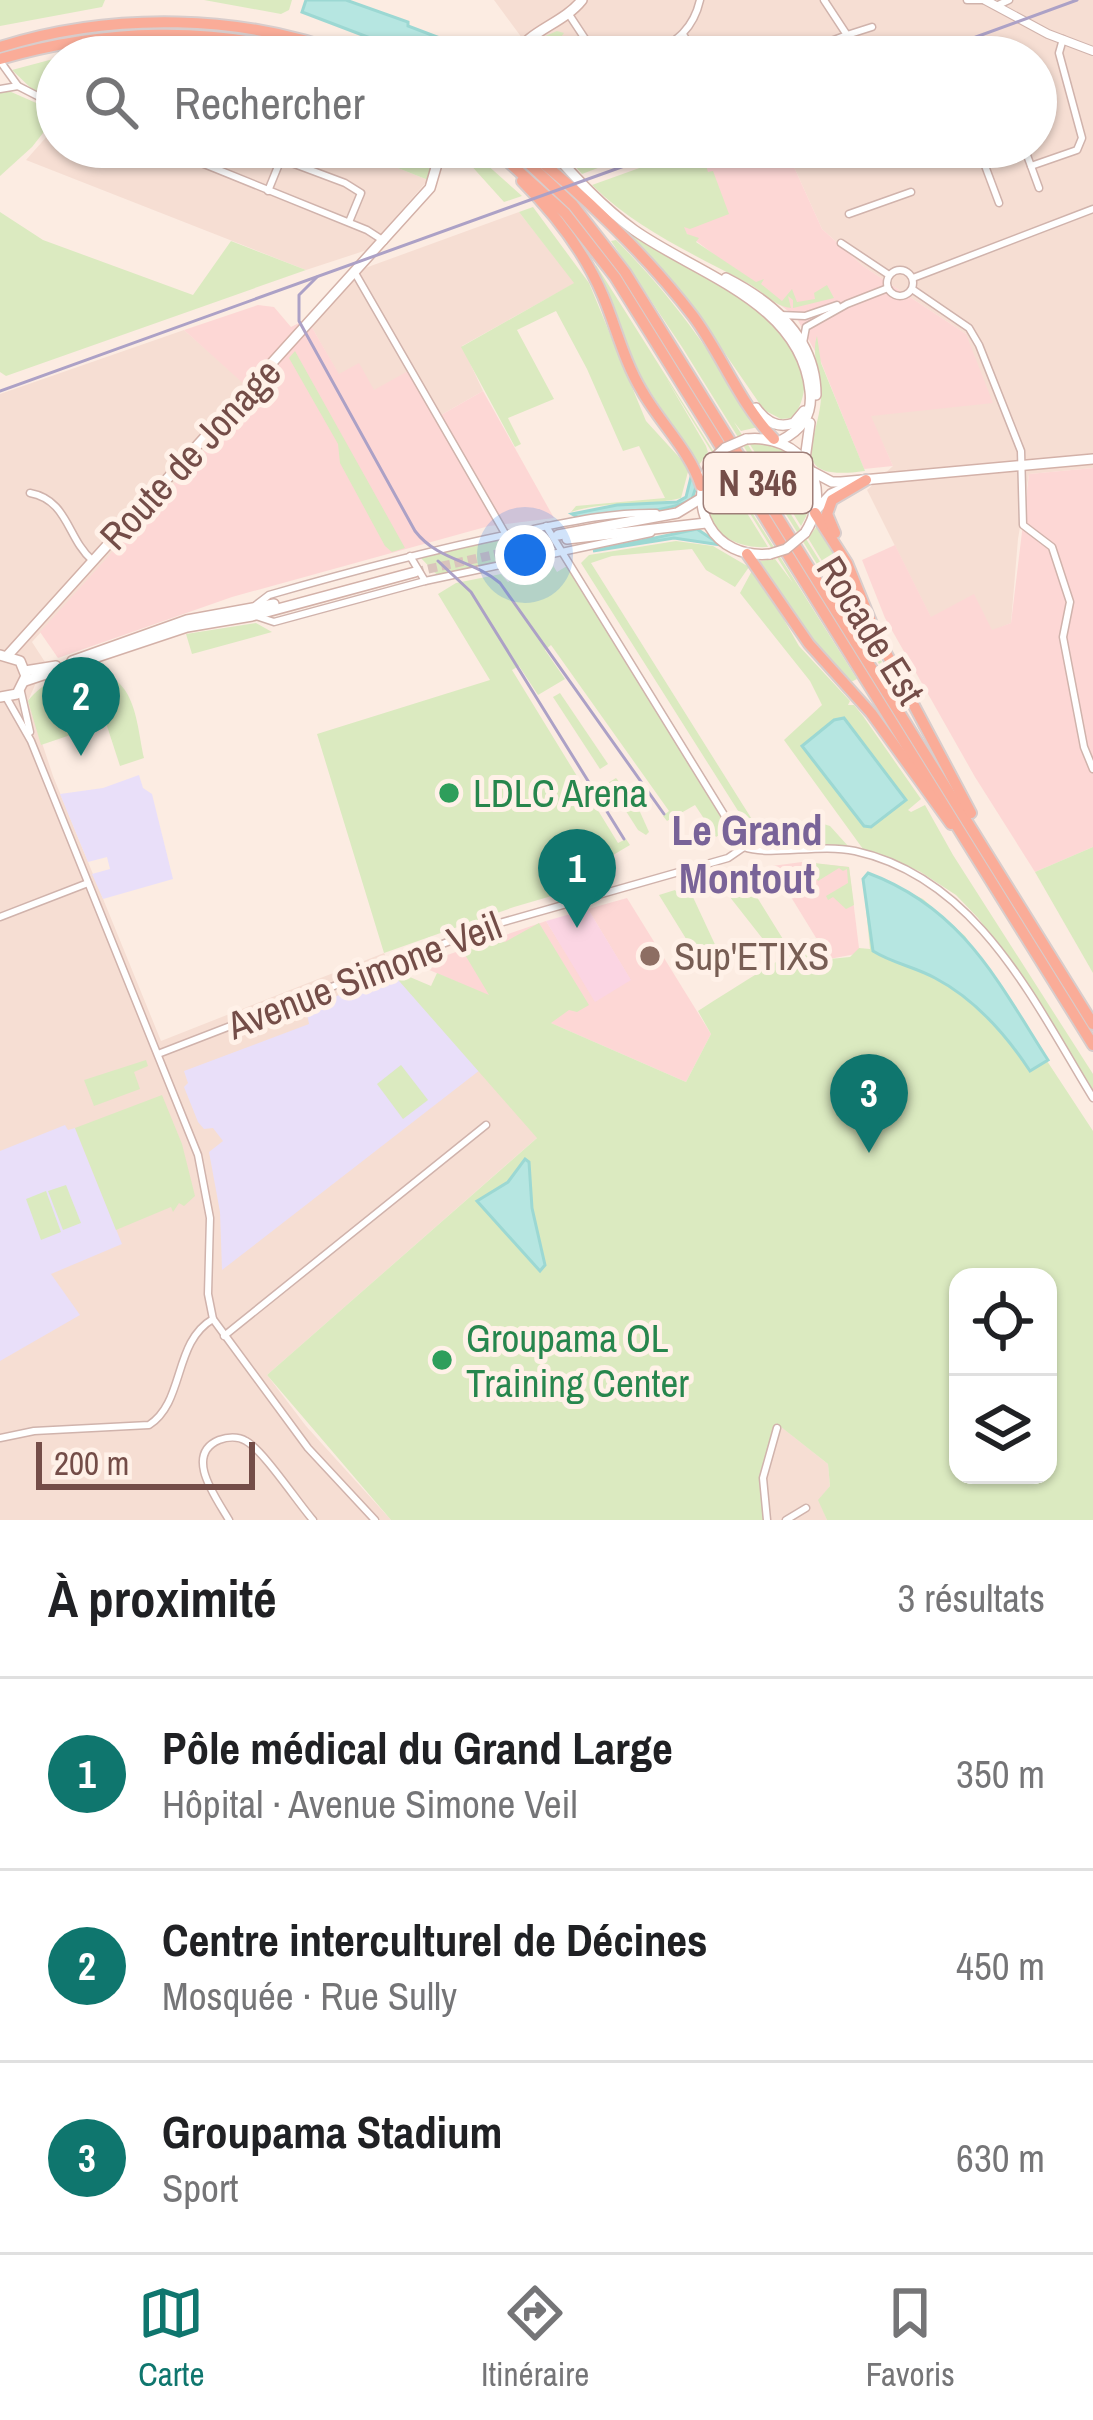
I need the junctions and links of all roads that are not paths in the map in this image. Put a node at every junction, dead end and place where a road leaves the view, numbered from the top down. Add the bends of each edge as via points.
1 (582, 0) edge
2 (700, 0) edge
3 (824, 0) edge
4 (967, 0) edge
5 (985, 0) edge
6 (1010, 0) edge
7 (997, 3) edge
8 (566, 18) junction
9 (872, 27) dead end
10 (847, 35) joint
11 (50, 36) edge
12 (142, 36) edge
13 (193, 36) edge
14 (282, 36) edge
15 (529, 36) edge
16 (580, 36) edge
17 (684, 36) edge
18 (36, 39) edge
19 (1063, 39) junction
20 (0, 47) edge
21 (36, 51) edge
22 (1093, 51) edge
23 (0, 60) edge
24 (18, 86) junction
25 (0, 89) edge
26 (36, 95) edge
27 (1057, 157) edge
28 (213, 168) edge
29 (277, 168) edge
30 (305, 168) edge
31 (436, 168) edge
32 (517, 168) edge
33 (518, 168) edge
34 (533, 168) edge
35 (545, 168) edge
36 (568, 168) edge
37 (986, 168) edge
38 (1032, 168) edge
39 (1039, 188) dead end
40 (268, 191) junction
41 (911, 192) dead end
42 (999, 203) dead end
43 (1093, 209) edge
44 (848, 214) dead end
45 (349, 223) junction
46 (386, 237) junction
47 (841, 243) dead end
48 (353, 274) junction
49 (889, 275) junction
50 (913, 278) junction
51 (888, 288) junction
52 (912, 290) junction
53 (847, 304) junction
54 (791, 326) junction
55 (810, 388) junction
56 (741, 393) junction
57 (777, 440) junction
58 (805, 459) junction
59 (1093, 460) edge
60 (1022, 465) junction
61 (813, 472) junction
62 (866, 480) junction
63 (700, 492) junction
64 (30, 493) dead end
65 (816, 511) junction
66 (676, 520) junction
67 (706, 523) junction
68 (546, 526) junction
69 (505, 535) junction
70 (561, 542) junction
71 (747, 554) junction
72 (92, 560) junction
73 (520, 561) junction
74 (848, 563) junction
75 (412, 565) junction
76 (425, 581) junction
77 (253, 612) junction
78 (32, 629) junction
79 (3, 654) edge
80 (23, 676) junction
81 (3, 697) edge
82 (31, 741) junction
83 (1093, 769) edge
84 (958, 827) junction
85 (979, 839) junction
86 (744, 847) junction
87 (88, 883) junction
88 (0, 917) edge
89 (1093, 1024) edge
90 (1093, 1045) edge
91 (158, 1054) junction
92 (1093, 1098) edge
93 (485, 1126) dead end
94 (213, 1319) junction
95 (224, 1336) junction
96 (777, 1428) dead end
97 (0, 1438) edge
98 (806, 1508) dead end
99 (229, 1520) edge
100 (313, 1520) edge
101 (375, 1520) edge
102 (767, 1520) edge
103 (786, 1520) edge

1 - 8 main road
2 - 17 street
3 - 10 street
4 - 5 street
5 - 7 street
6 - 7 street
7 - 19 street
8 - 15 main road
8 - 16 street
9 - 10 street
11 - 14 highway via 186,24
12 - 13 highway
18 - 20 highway
19 - 22 street
19 - 27 street via 1059,53 1082,138 1077,150
21 - 23 highway
23 - 24 street
24 - 25 street
24 - 26 street
28 - 40 street
29 - 40 street
30 - 45 street via 361,194
31 - 46 main road, Route de Jonage via 430,188
32 - 63 highway via 585,262 628,366 692,465
33 - 84 highway, Rocade Est / N 346 via 615,278
34 - 85 highway, Rocade Est / N 346 via 625,272
35 - 56 highway via 657,274
36 - 54 main road via 608,210 755,294
37 - 42 street
38 - 39 street
40 - 45 street
41 - 44 street
43 - 50 street
45 - 46 street
46 - 48 main road, Route de Jonage
47 - 49 street
48 - 69 street
48 - 72 main road, Route de Jonage
49 - 50 street via 904,270
49 - 51 street
50 - 52 street
51 - 52 street via 897,296
51 - 53 street
52 - 60 street via 974,335
53 - 54 street
53 - 54 street
54 - 55 main road
54 - 58 main road via 816,390
55 - 56 main road via 800,418 787,425 764,419
55 - 57 main road via 805,424
56 - 57 highway
57 - 58 main road
57 - 63 main road, bridge via 731,444 713,459
58 - 61 main road
59 - 60 main road
60 - 62 main road
60 - 83 street via 1021,518 1052,548 1070,602 1063,637
61 - 62 main road via 832,482
61 - 65 main road
62 - 65 main road via 831,494
62 - 74 highway via 829,507
63 - 66 main road
63 - 67 main road
64 - 72 street via 63,512
65 - 71 main road, bridge via 793,544
65 - 74 highway
66 - 67 main road
66 - 68 street via 628,513
66 - 70 main road
66 - 70 street via 629,539
67 - 71 main road
68 - 69 street
68 - 70 street
69 - 73 street
69 - 75 street
70 - 73 street
70 - 86 street
71 - 84 highway
72 - 78 main road, Route de Jonage
73 - 76 street
74 - 85 highway
75 - 76 street
75 - 77 main road
75 - 77 street via 269,595
76 - 77 street via 274,622
77 - 80 main road
78 - 79 main road, Route de Jonage
78 - 80 main road, Route de Jonage
79 - 80 main road
80 - 81 main road
80 - 82 street
81 - 82 street
82 - 87 street
84 - 90 highway, Rocade Est / N 346
85 - 89 highway, Rocade Est / N 346
86 - 91 street, Avenue Simone Veil via 457,937
86 - 92 street, Avenue Simone Veil via 854,851 939,887 1001,953
87 - 88 street
87 - 91 street
91 - 94 street via 207,1194
93 - 95 street
94 - 95 street
94 - 97 street via 195,1334 166,1407 149,1425
95 - 101 street via 308,1448
96 - 102 street via 763,1478
98 - 103 street
99 - 100 street via 202,1460 224,1438 252,1446

